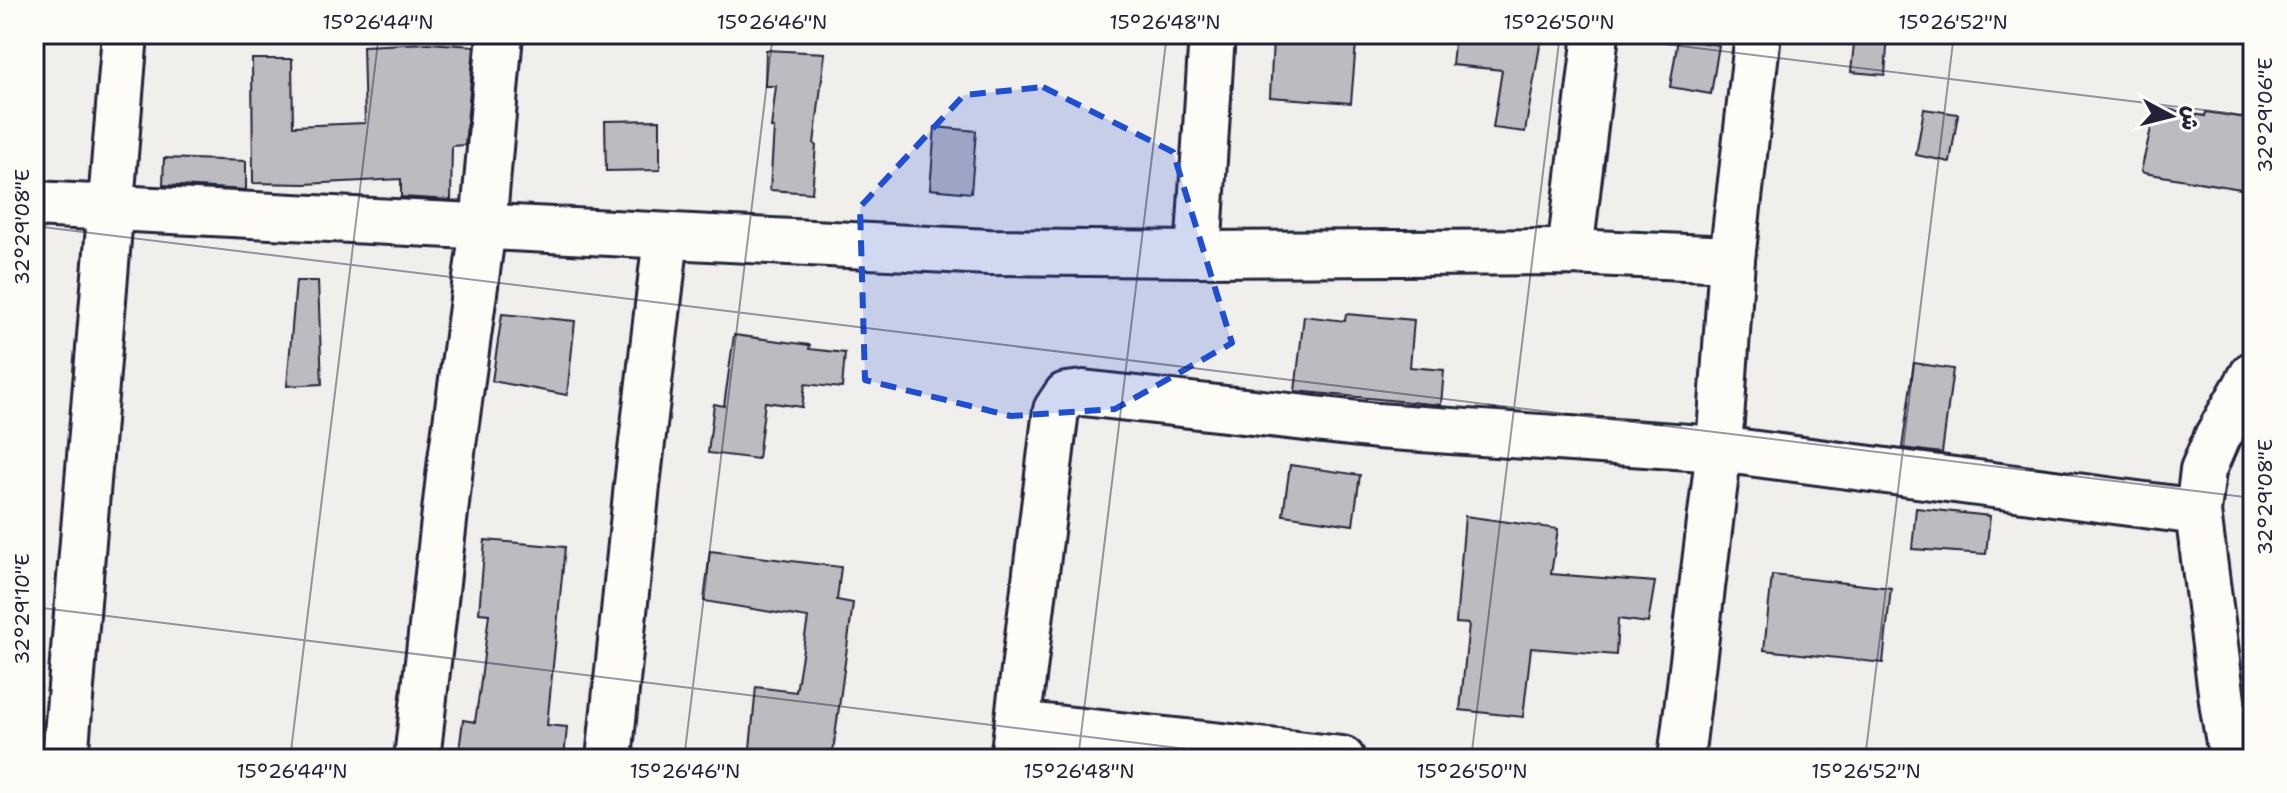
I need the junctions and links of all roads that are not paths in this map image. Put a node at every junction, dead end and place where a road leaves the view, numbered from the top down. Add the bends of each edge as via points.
1 (125, 34) edge
2 (500, 34) edge
3 (1212, 34) edge
4 (1596, 34) edge
5 (1758, 34) edge
6 (34, 204) edge
7 (112, 206) junction
8 (483, 228) junction
9 (666, 237) junction
10 (1570, 252) junction
11 (1198, 254) junction
12 (1732, 259) junction
13 (2253, 374) edge
14 (1719, 449) junction
15 (2198, 512) junction
16 (1015, 742) edge
17 (65, 759) edge
18 (417, 759) edge
19 (609, 759) edge
20 (1342, 759) edge
21 (1681, 759) edge
22 (2232, 759) edge

1 - 7 street
2 - 8 street
3 - 11 street
4 - 10 street
5 - 12 street
6 - 7 street
7 - 8 street
7 - 17 street
8 - 9 street
8 - 18 street
9 - 11 street via 989,252
9 - 19 street
10 - 11 street
10 - 12 street
12 - 14 street
13 - 15 street via 2203,470
14 - 15 street
14 - 16 street via 1377,426 1066,395 1056,410
14 - 21 street
15 - 22 street
16 - 20 street

